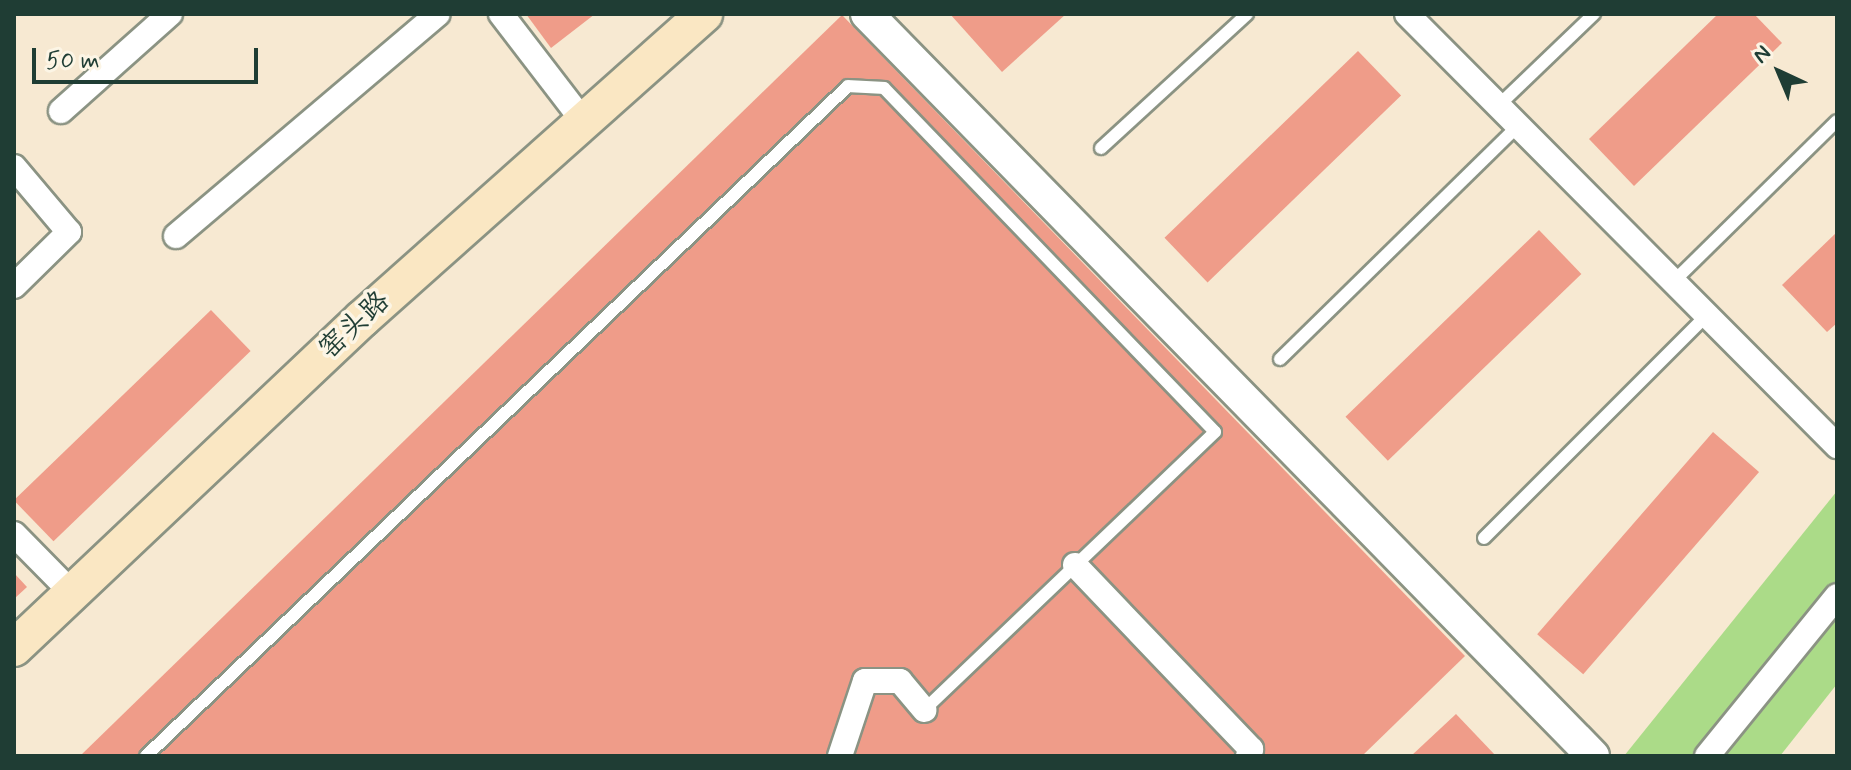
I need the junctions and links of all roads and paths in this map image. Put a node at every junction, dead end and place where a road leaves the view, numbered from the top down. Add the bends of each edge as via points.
1 (170, 14) edge
2 (501, 14) edge
3 (704, 14) edge
4 (867, 14) edge
5 (1247, 14) edge
6 (1407, 14) edge
7 (1594, 14) edge
8 (432, 16) edge
9 (1498, 106) junction
10 (61, 111) dead end
11 (1837, 121) edge
12 (584, 122) junction
13 (1518, 126) junction
14 (1101, 148) dead end
15 (14, 167) edge
16 (176, 236) dead end
17 (1674, 281) junction
18 (14, 286) edge
19 (1707, 315) junction
20 (1280, 359) dead end
21 (1837, 446) edge
22 (14, 534) edge
23 (1484, 538) dead end
24 (1075, 565) junction
25 (72, 593) junction
26 (1837, 596) edge
27 (14, 648) edge
28 (924, 710) joint
29 (146, 756) edge
30 (840, 756) edge
31 (1248, 756) edge
32 (1593, 756) edge
33 (1707, 756) edge

1 - 10 street
2 - 12 street
3 - 12 main road, 窑头路
4 - 32 street
5 - 14 lane
6 - 9 street
7 - 9 lane
8 - 16 street
9 - 13 street
11 - 17 lane
12 - 25 main road, 窑头路 via 363,318
13 - 17 street
13 - 20 lane
15 - 18 street via 69,232
17 - 19 street
19 - 21 street
19 - 23 lane
22 - 25 street
24 - 28 lane
24 - 29 lane via 1215,432 884,88 848,86
24 - 31 street via 1251,749
25 - 27 main road, 窑头路
26 - 33 street
28 - 30 street via 900,681 865,681

